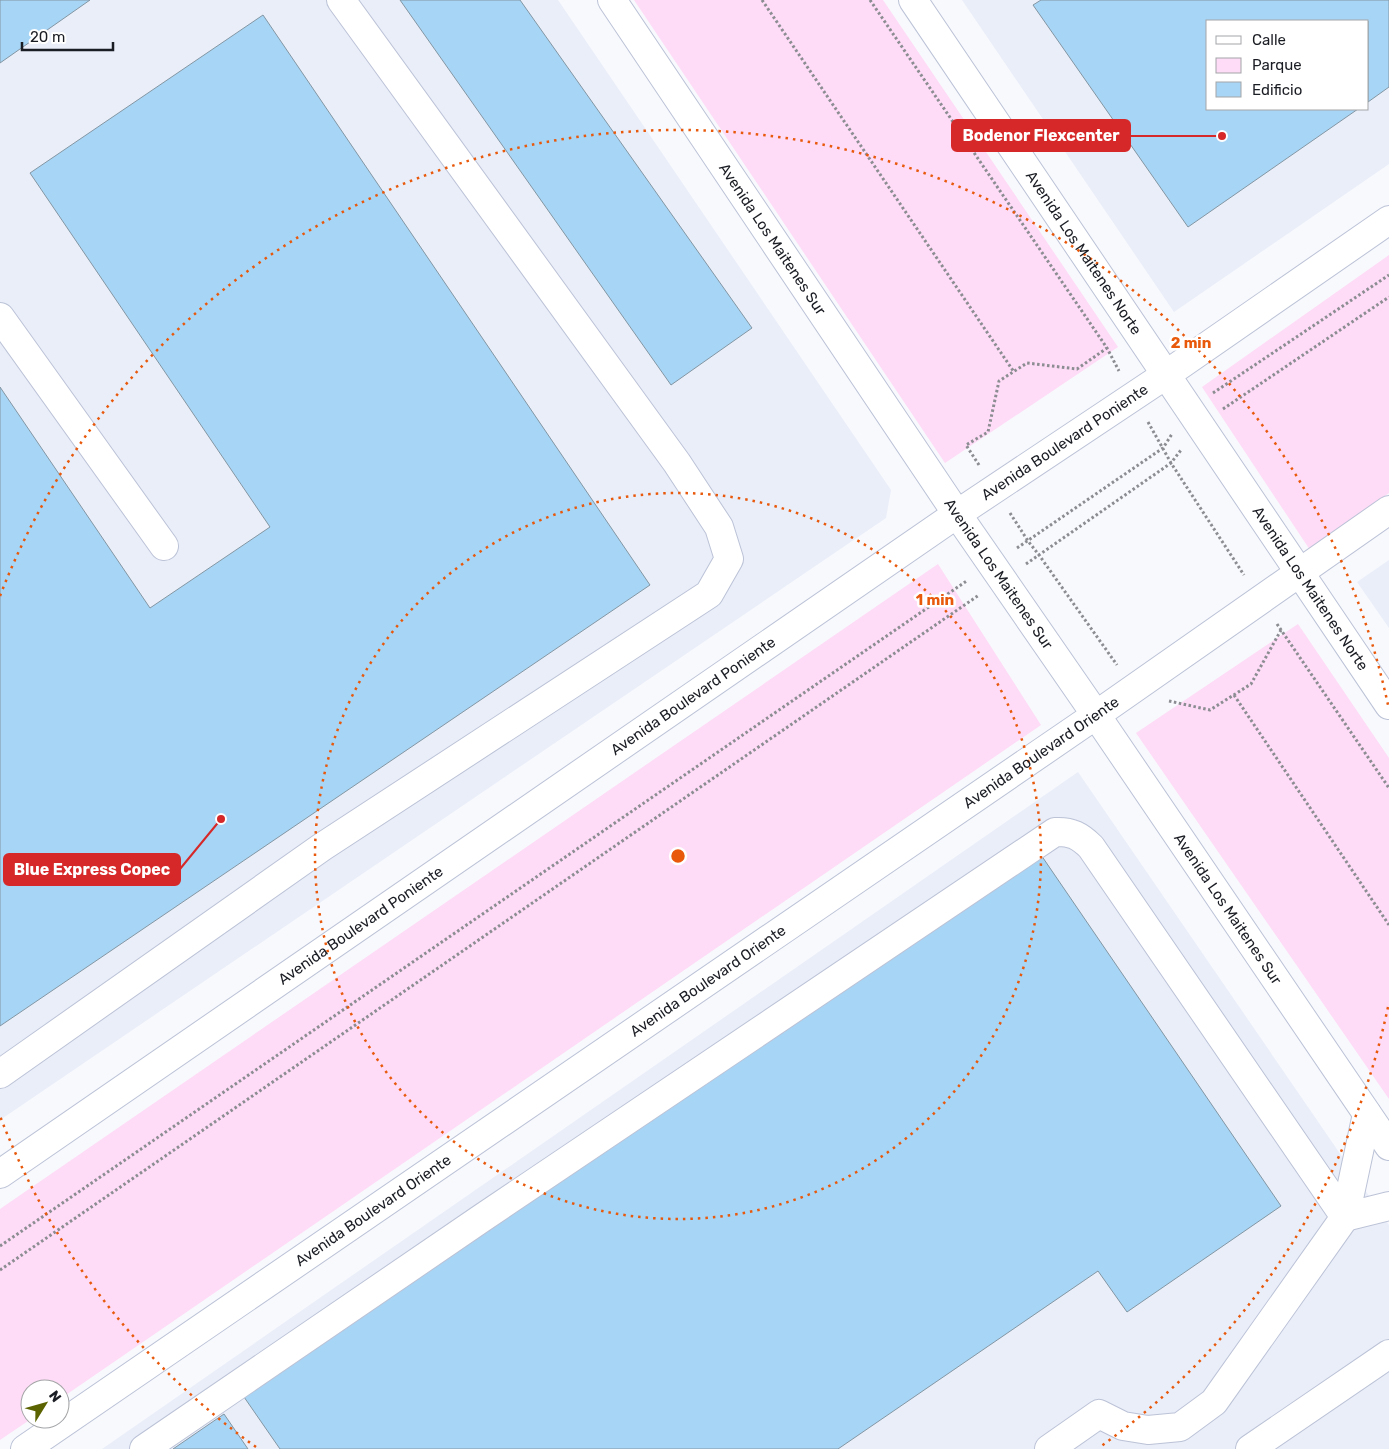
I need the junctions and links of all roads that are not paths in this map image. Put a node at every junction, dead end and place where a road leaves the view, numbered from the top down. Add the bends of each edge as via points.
1 (341, 0) edge
2 (612, 0) edge
3 (913, 0) edge
4 (1389, 220) edge
5 (0, 318) edge
6 (1167, 374) junction
7 (1389, 510) edge
8 (957, 514) junction
9 (164, 546) dead end
10 (1300, 572) junction
11 (1389, 705) edge
12 (1096, 714) junction
13 (0, 1074) edge
14 (1367, 1114) junction
15 (1389, 1146) edge
16 (0, 1174) edge
17 (1389, 1206) edge
18 (1345, 1217) junction
19 (1389, 1354) edge
20 (26, 1449) edge
21 (144, 1449) edge
22 (1049, 1449) edge
23 (1250, 1449) edge

1 - 13 street via 677,463 719,527 729,558 709,594 322,847
2 - 8 street, Avenida Los Maitenes Sur
3 - 6 street, Avenida Los Maitenes Norte
4 - 6 street, Avenida Boulevard Poniente
5 - 9 street
6 - 8 street, Avenida Boulevard Poniente
6 - 10 street, Avenida Los Maitenes Norte
7 - 10 street, Avenida Boulevard Oriente
8 - 12 street, Avenida Los Maitenes Sur
8 - 16 street, Avenida Boulevard Poniente
10 - 11 street, Avenida Los Maitenes Norte
10 - 12 street, Avenida Boulevard Oriente
12 - 14 street, Avenida Los Maitenes Sur
12 - 20 street, Avenida Boulevard Oriente
14 - 15 street, Avenida Los Maitenes Sur
14 - 18 street
17 - 18 street
18 - 21 street via 1091,847 1074,833 1055,832
18 - 22 street via 1214,1402 1180,1426 1148,1430 1124,1426 1099,1414
19 - 23 street

